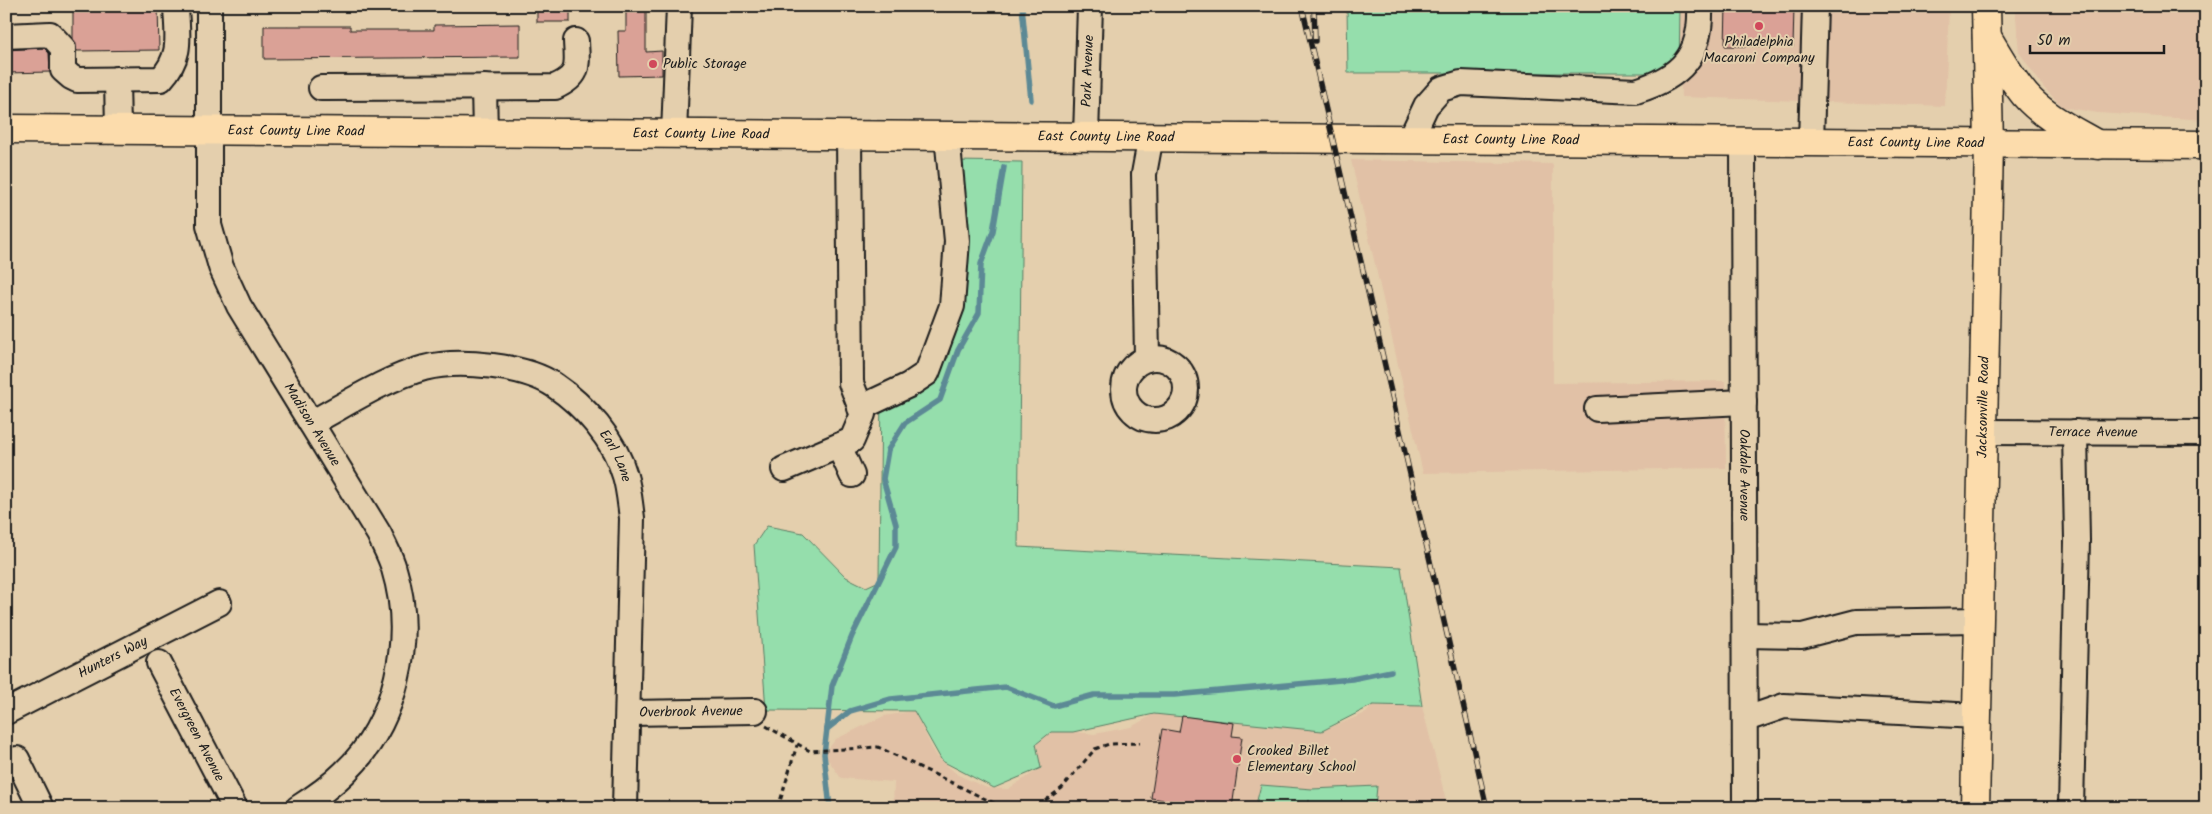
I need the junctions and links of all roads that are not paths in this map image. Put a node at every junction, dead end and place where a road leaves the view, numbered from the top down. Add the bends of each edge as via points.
1 (176, 6) edge
2 (209, 6) edge
3 (679, 6) edge
4 (1090, 6) edge
5 (1700, 6) edge
6 (1815, 6) edge
7 (1986, 6) edge
8 (6, 36) edge
9 (1986, 36) junction
10 (576, 40) dead end
11 (117, 79) junction
12 (484, 87) junction
13 (320, 88) dead end
14 (6, 129) edge
15 (118, 130) junction
16 (209, 132) junction
17 (485, 133) junction
18 (674, 134) junction
19 (849, 135) junction
20 (947, 135) junction
21 (1086, 136) junction
22 (1152, 136) junction
23 (1411, 138) junction
24 (1742, 141) junction
25 (1811, 142) junction
26 (1989, 145) junction
27 (2098, 145) junction
28 (2206, 145) edge
29 (1147, 359) dead end
30 (1744, 402) junction
31 (860, 408) junction
32 (1597, 410) dead end
33 (311, 423) junction
34 (1982, 432) junction
35 (2075, 432) junction
36 (2206, 433) edge
37 (839, 446) junction
38 (784, 469) dead end
39 (852, 476) dead end
40 (219, 603) dead end
41 (1978, 620) junction
42 (1745, 635) junction
43 (159, 663) dead end
44 (755, 711) road end
45 (6, 712) edge
46 (629, 713) junction
47 (1976, 716) junction
48 (1746, 719) junction
49 (6, 764) edge
50 (41, 808) edge
51 (235, 808) edge
52 (298, 808) edge
53 (626, 808) edge
54 (1745, 808) edge
55 (1975, 808) edge
56 (2071, 808) edge

1 - 11 street via 178,47 172,66 161,79
2 - 16 street, Madison Avenue
3 - 18 street
4 - 21 street, Park Avenue
5 - 23 street via 1696,46 1683,67 1660,83 1636,91 1461,83 1441,89 1426,106
6 - 25 street
7 - 9 main road, Jacksonville Road
8 - 11 street via 50,34 62,48 63,70 71,77 77,80
9 - 26 main road, Jacksonville Road
9 - 27 main road via 2026,96 2052,118
10 - 12 street via 577,69 570,80 555,87
11 - 15 street
12 - 13 street
12 - 17 street
14 - 15 main road, East County Line Road
15 - 16 main road, East County Line Road
16 - 17 main road, East County Line Road
16 - 33 street, Madison Avenue via 209,225 220,267 239,306
17 - 18 main road, East County Line Road
18 - 19 main road, East County Line Road
19 - 20 main road, East County Line Road
19 - 31 street via 851,383
20 - 21 main road, East County Line Road
20 - 31 street via 957,241 952,306 927,373 910,385
21 - 22 main road, East County Line Road
22 - 23 main road, East County Line Road
22 - 29 street via 1144,174
23 - 24 main road, East County Line Road
24 - 25 main road, East County Line Road
24 - 30 street, Oakdale Avenue
25 - 26 main road, East County Line Road
26 - 27 main road, East County Line Road
26 - 34 main road, Jacksonville Road
27 - 28 main road, East County Line Road
30 - 32 street
30 - 42 street, Oakdale Avenue
31 - 37 street via 863,414 852,440
33 - 46 street, Earl Lane via 383,384 424,368 470,363 511,369 552,384 583,408 608,440 625,476 632,518
33 - 52 street, Madison Avenue via 379,534 394,568 402,603 402,640 398,677 385,713 367,745 344,773
34 - 35 street, Terrace Avenue
34 - 41 main road, Jacksonville Road
35 - 36 street, Terrace Avenue
35 - 56 street via 2077,540
37 - 38 street
37 - 39 street
40 - 45 street, Hunters Way
41 - 42 street via 1856,622 1802,636
41 - 47 main road, Jacksonville Road
42 - 48 street, Oakdale Avenue
43 - 51 street, Evergreen Avenue
44 - 46 street, Overbrook Avenue
46 - 53 street, Earl Lane
47 - 48 street via 1784,706
47 - 55 main road, Jacksonville Road
48 - 54 street, Oakdale Avenue
49 - 50 street via 17,759

